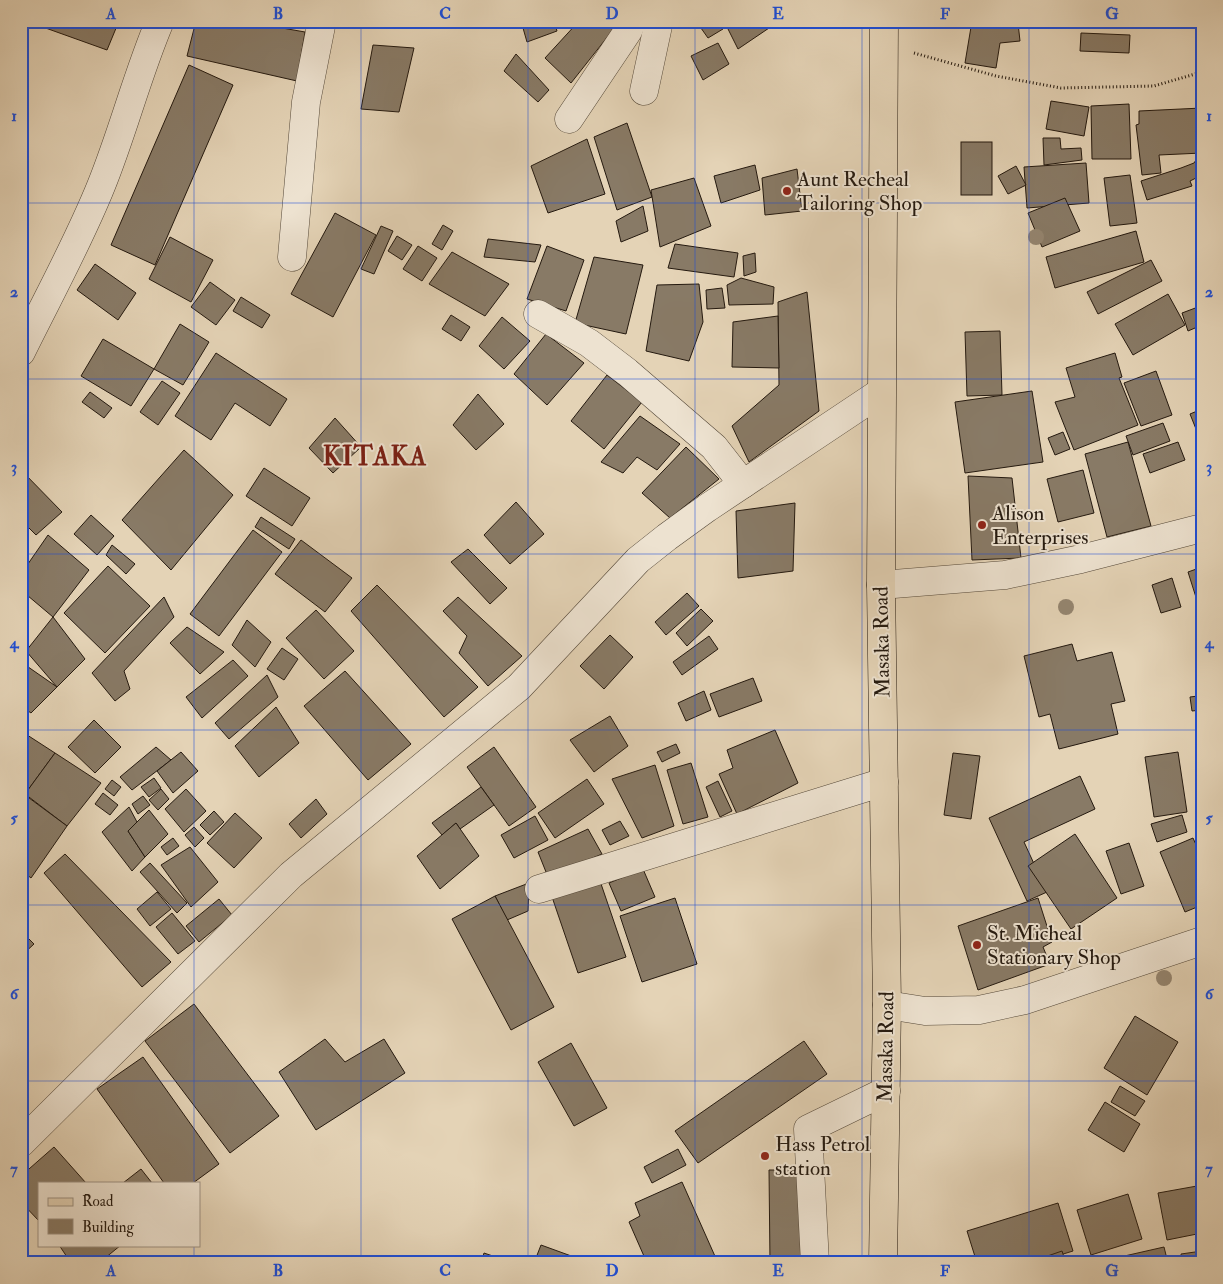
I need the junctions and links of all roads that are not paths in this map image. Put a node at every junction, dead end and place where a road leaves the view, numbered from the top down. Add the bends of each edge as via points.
1 (160, 21) edge
2 (322, 21) edge
3 (632, 21) edge
4 (659, 21) edge
5 (884, 32) edge
6 (644, 91) dead end
7 (569, 119) dead end
8 (292, 257) dead end
9 (538, 314) dead end
10 (21, 352) edge
11 (881, 392) junction
12 (743, 484) junction
13 (1202, 528) edge
14 (881, 584) junction
15 (884, 782) junction
16 (540, 889) dead end
17 (1202, 941) edge
18 (887, 1005) junction
19 (886, 1092) junction
20 (21, 1143) edge
21 (815, 1263) edge
22 (883, 1263) edge

1 - 10 street via 101,186
2 - 8 street via 306,102
3 - 7 street
4 - 6 street
5 - 11 main road, Masaka Road
9 - 12 street via 589,343 627,372 714,447
11 - 12 street
11 - 14 main road, Masaka Road
12 - 20 street via 638,560 519,688 291,875
13 - 14 street via 1005,575
14 - 15 main road, Masaka Road
15 - 16 street
15 - 18 main road, Masaka Road
17 - 18 street via 1025,1000 979,1010 925,1011
18 - 19 main road, Masaka Road
19 - 21 street via 808,1129
19 - 22 main road, Masaka Road

